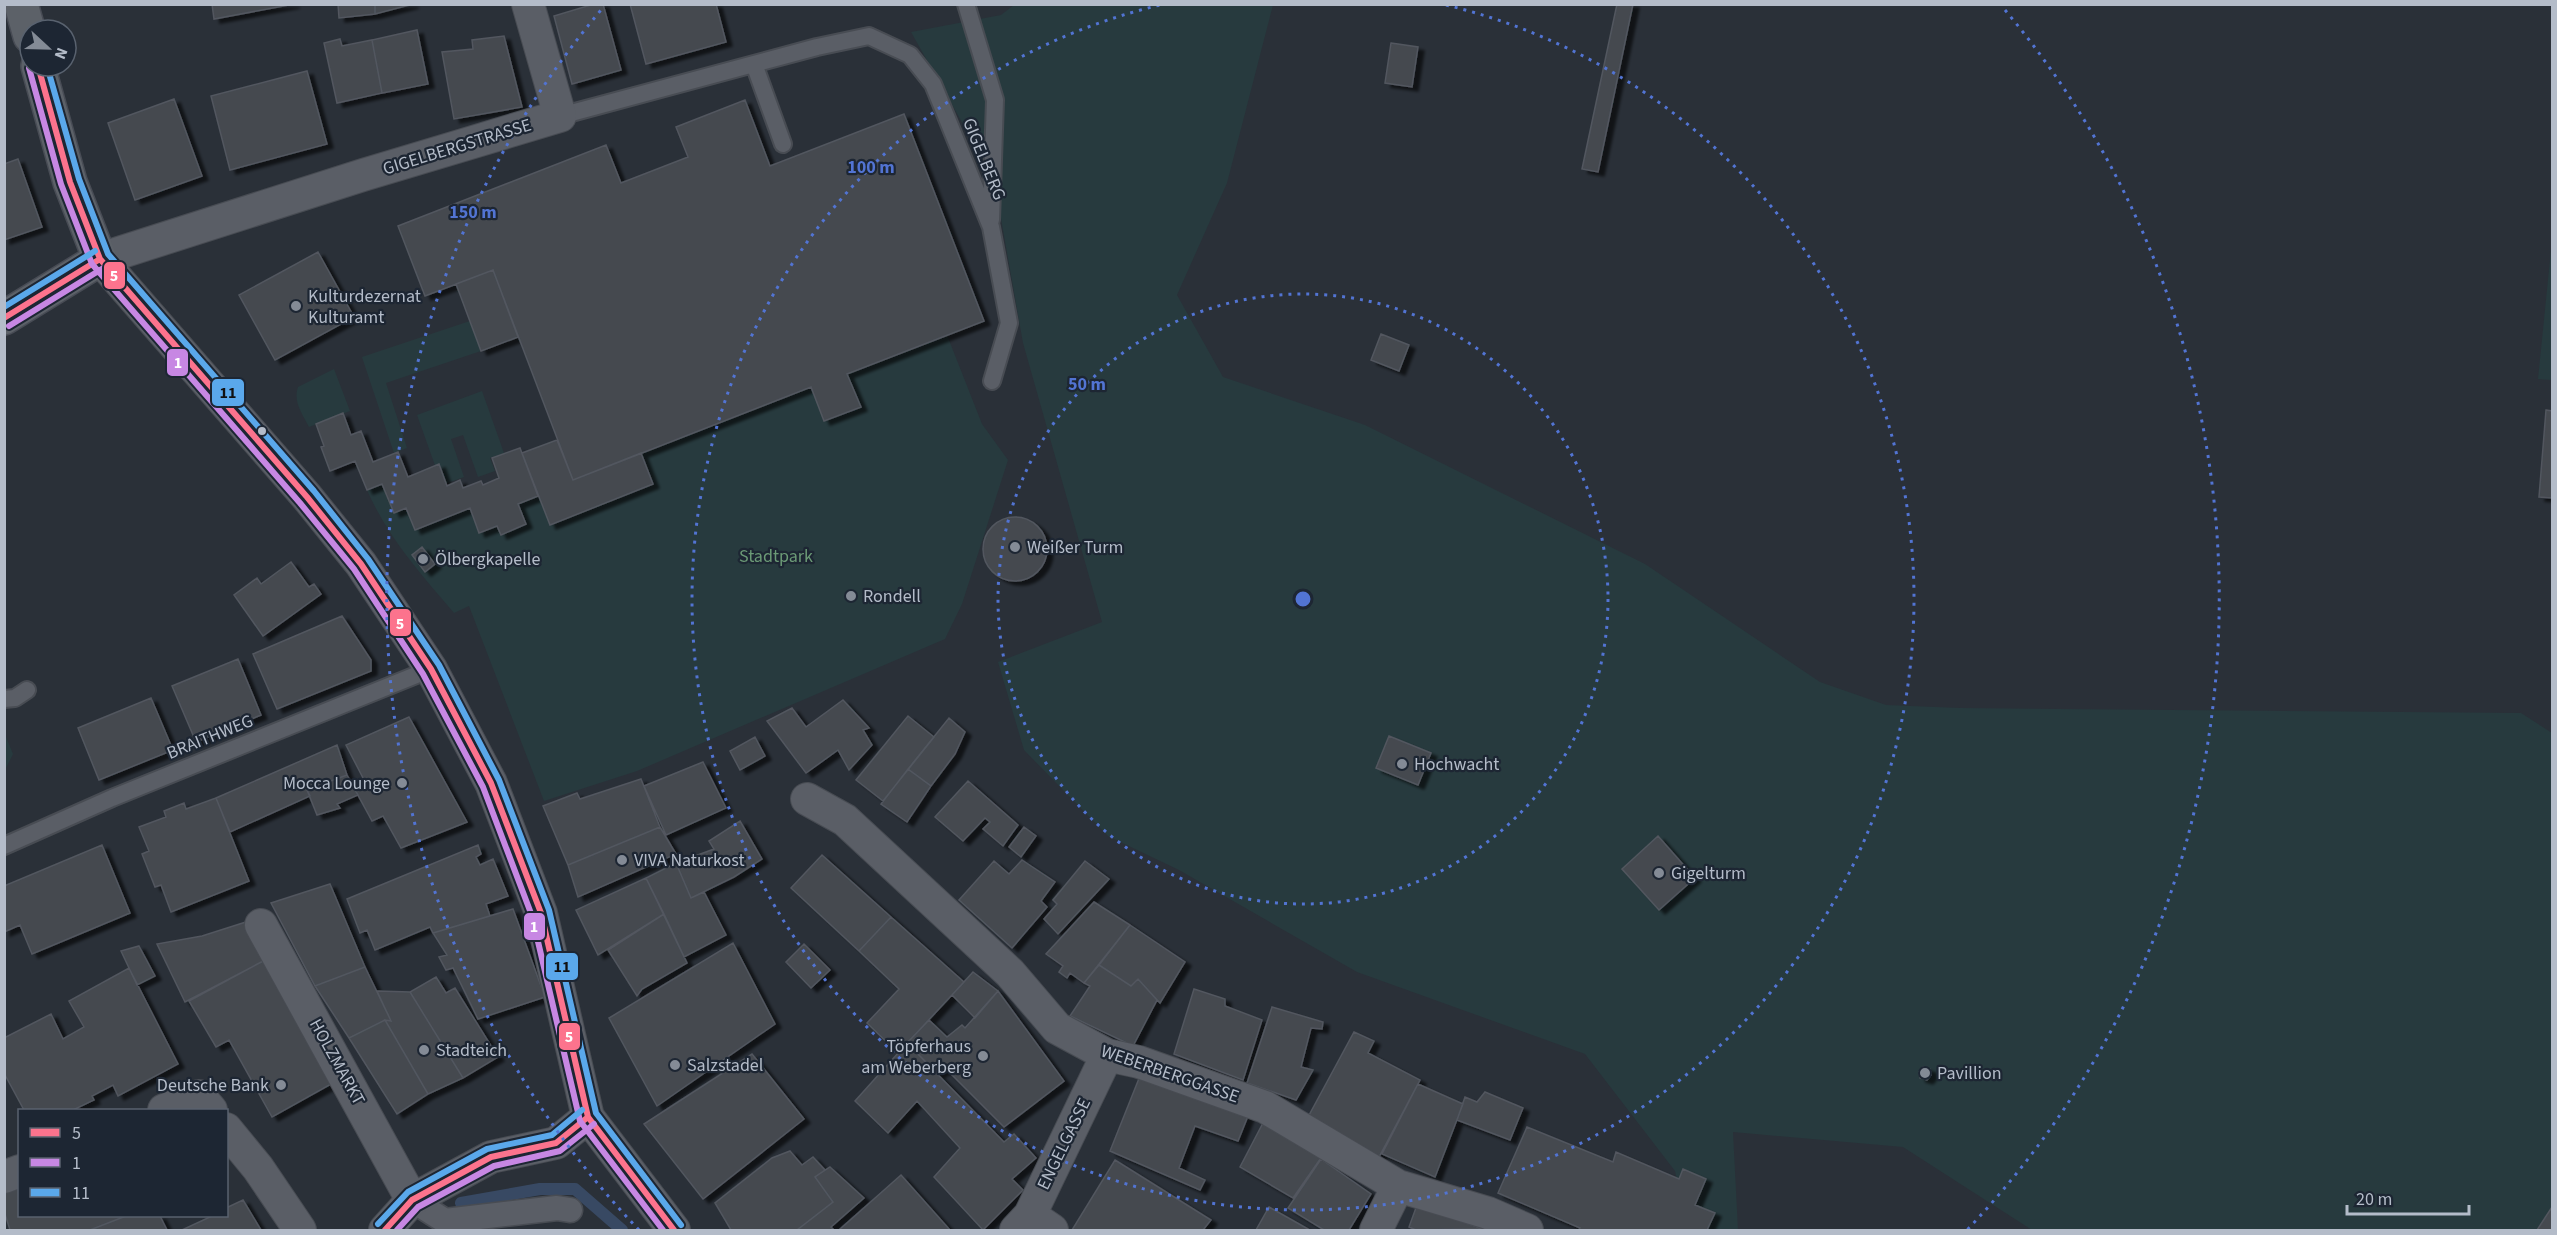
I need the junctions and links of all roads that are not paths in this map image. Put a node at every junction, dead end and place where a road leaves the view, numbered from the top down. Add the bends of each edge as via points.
1 (528, 4) edge
2 (966, 4) edge
3 (817, 47) joint
4 (754, 64) junction
5 (41, 78) edge
6 (560, 116) junction
7 (783, 144) dead end
8 (991, 227) junction
9 (100, 259) junction
10 (4, 318) edge
11 (992, 381) dead end
12 (431, 669) junction
13 (27, 690) dead end
14 (4, 699) edge
15 (807, 799) dead end
16 (4, 846) edge
17 (261, 925) dead end
18 (1107, 1055) junction
19 (166, 1109) edge
20 (210, 1109) edge
21 (588, 1117) junction
22 (228, 1131) edge
23 (1398, 1186) junction
24 (412, 1200) junction
25 (562, 1207) dead end
26 (1033, 1225) edge
27 (300, 1230) edge
28 (385, 1230) edge
29 (674, 1230) edge
30 (1376, 1230) edge
31 (1527, 1230) edge

1 - 6 street
2 - 8 lane via 995,100
3 - 4 lane, GIGELBERGSTRASSE
3 - 8 lane, GIGELBERG via 868,36 910,56 933,84
4 - 6 lane, GIGELBERGSTRASSE
4 - 7 lane
5 - 9 main road via 70,182
6 - 9 street, GIGELBERGSTRASSE
8 - 11 lane, GIGELBERG via 1009,323
9 - 10 main road
9 - 12 street via 334,530
12 - 16 lane, BRAITHWEG
12 - 21 street via 491,783 541,913
13 - 14 lane via 15,698
15 - 18 street, WEBERBERGGASSE via 845,820 1010,973 1057,1028
17 - 24 street, HOLZMARKT
18 - 23 street, WEBERBERGGASSE via 1139,1062 1265,1107
18 - 26 street, ENGELGASSE
19 - 20 street via 199,1096
21 - 24 street via 556,1143 491,1157
21 - 29 street
22 - 27 street
23 - 30 street
23 - 31 street, WEBERBERGGASSE via 1488,1213
24 - 25 street via 445,1221
24 - 28 street

